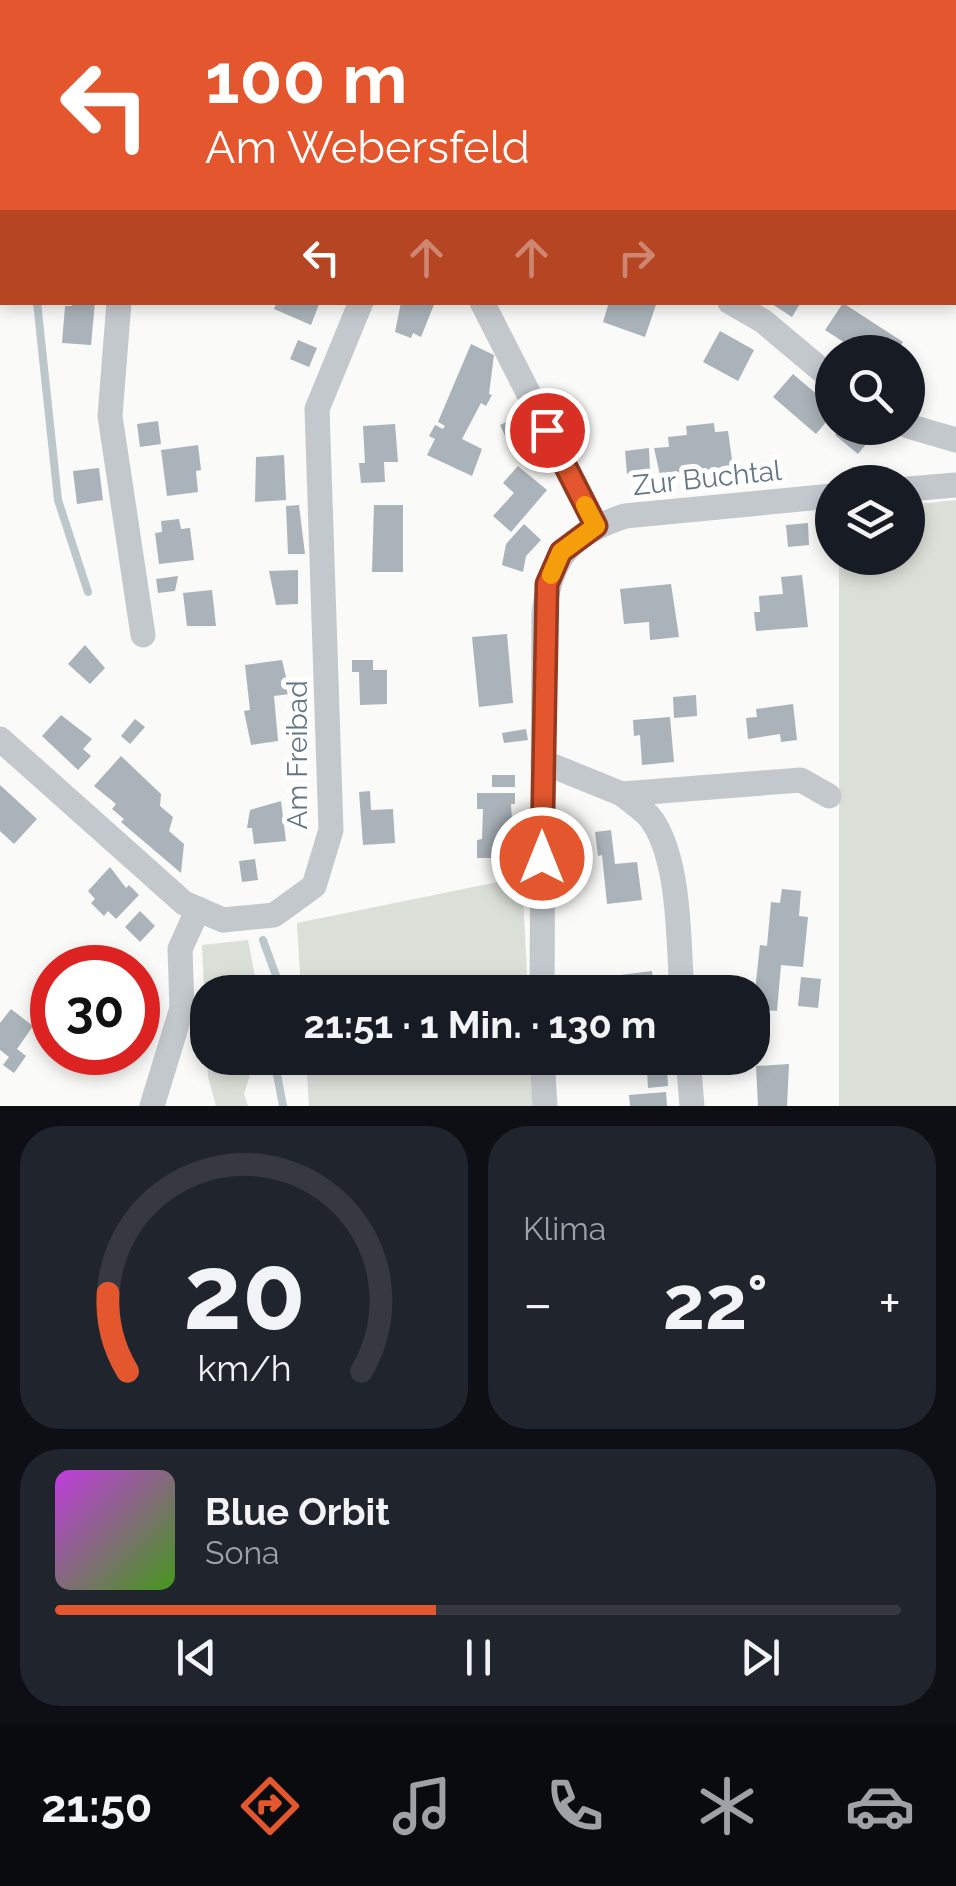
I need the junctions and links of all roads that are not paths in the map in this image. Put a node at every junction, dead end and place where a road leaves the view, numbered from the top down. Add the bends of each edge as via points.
1 (119, 305) edge
2 (359, 305) edge
3 (484, 305) edge
4 (735, 305) edge
5 (815, 365) edge
6 (925, 431) edge
7 (956, 440) edge
8 (956, 485) edge
9 (925, 488) edge
10 (815, 498) edge
11 (596, 526) junction
12 (143, 635) dead end
13 (0, 739) edge
14 (543, 762) junction
15 (622, 794) junction
16 (829, 796) dead end
17 (198, 909) junction
18 (542, 975) edge
19 (680, 975) edge
20 (543, 1075) edge
21 (689, 1075) edge
22 (152, 1106) edge
23 (546, 1106) edge
24 (692, 1106) edge

1 - 12 street via 110,416
2 - 17 street, Am Freibad via 317,408 332,830 314,886 274,915 223,920
3 - 11 street
4 - 5 street
6 - 7 street
8 - 9 street
10 - 11 street, Zur Buchtal via 625,516
11 - 14 street, Zur Buchtal via 561,552 547,584
13 - 17 street, Am Freibad
14 - 15 street
14 - 18 street, Zur Buchtal
15 - 16 street via 801,780
15 - 19 street via 651,817 665,845
17 - 22 street via 180,949 182,1008
20 - 23 street
21 - 24 street

